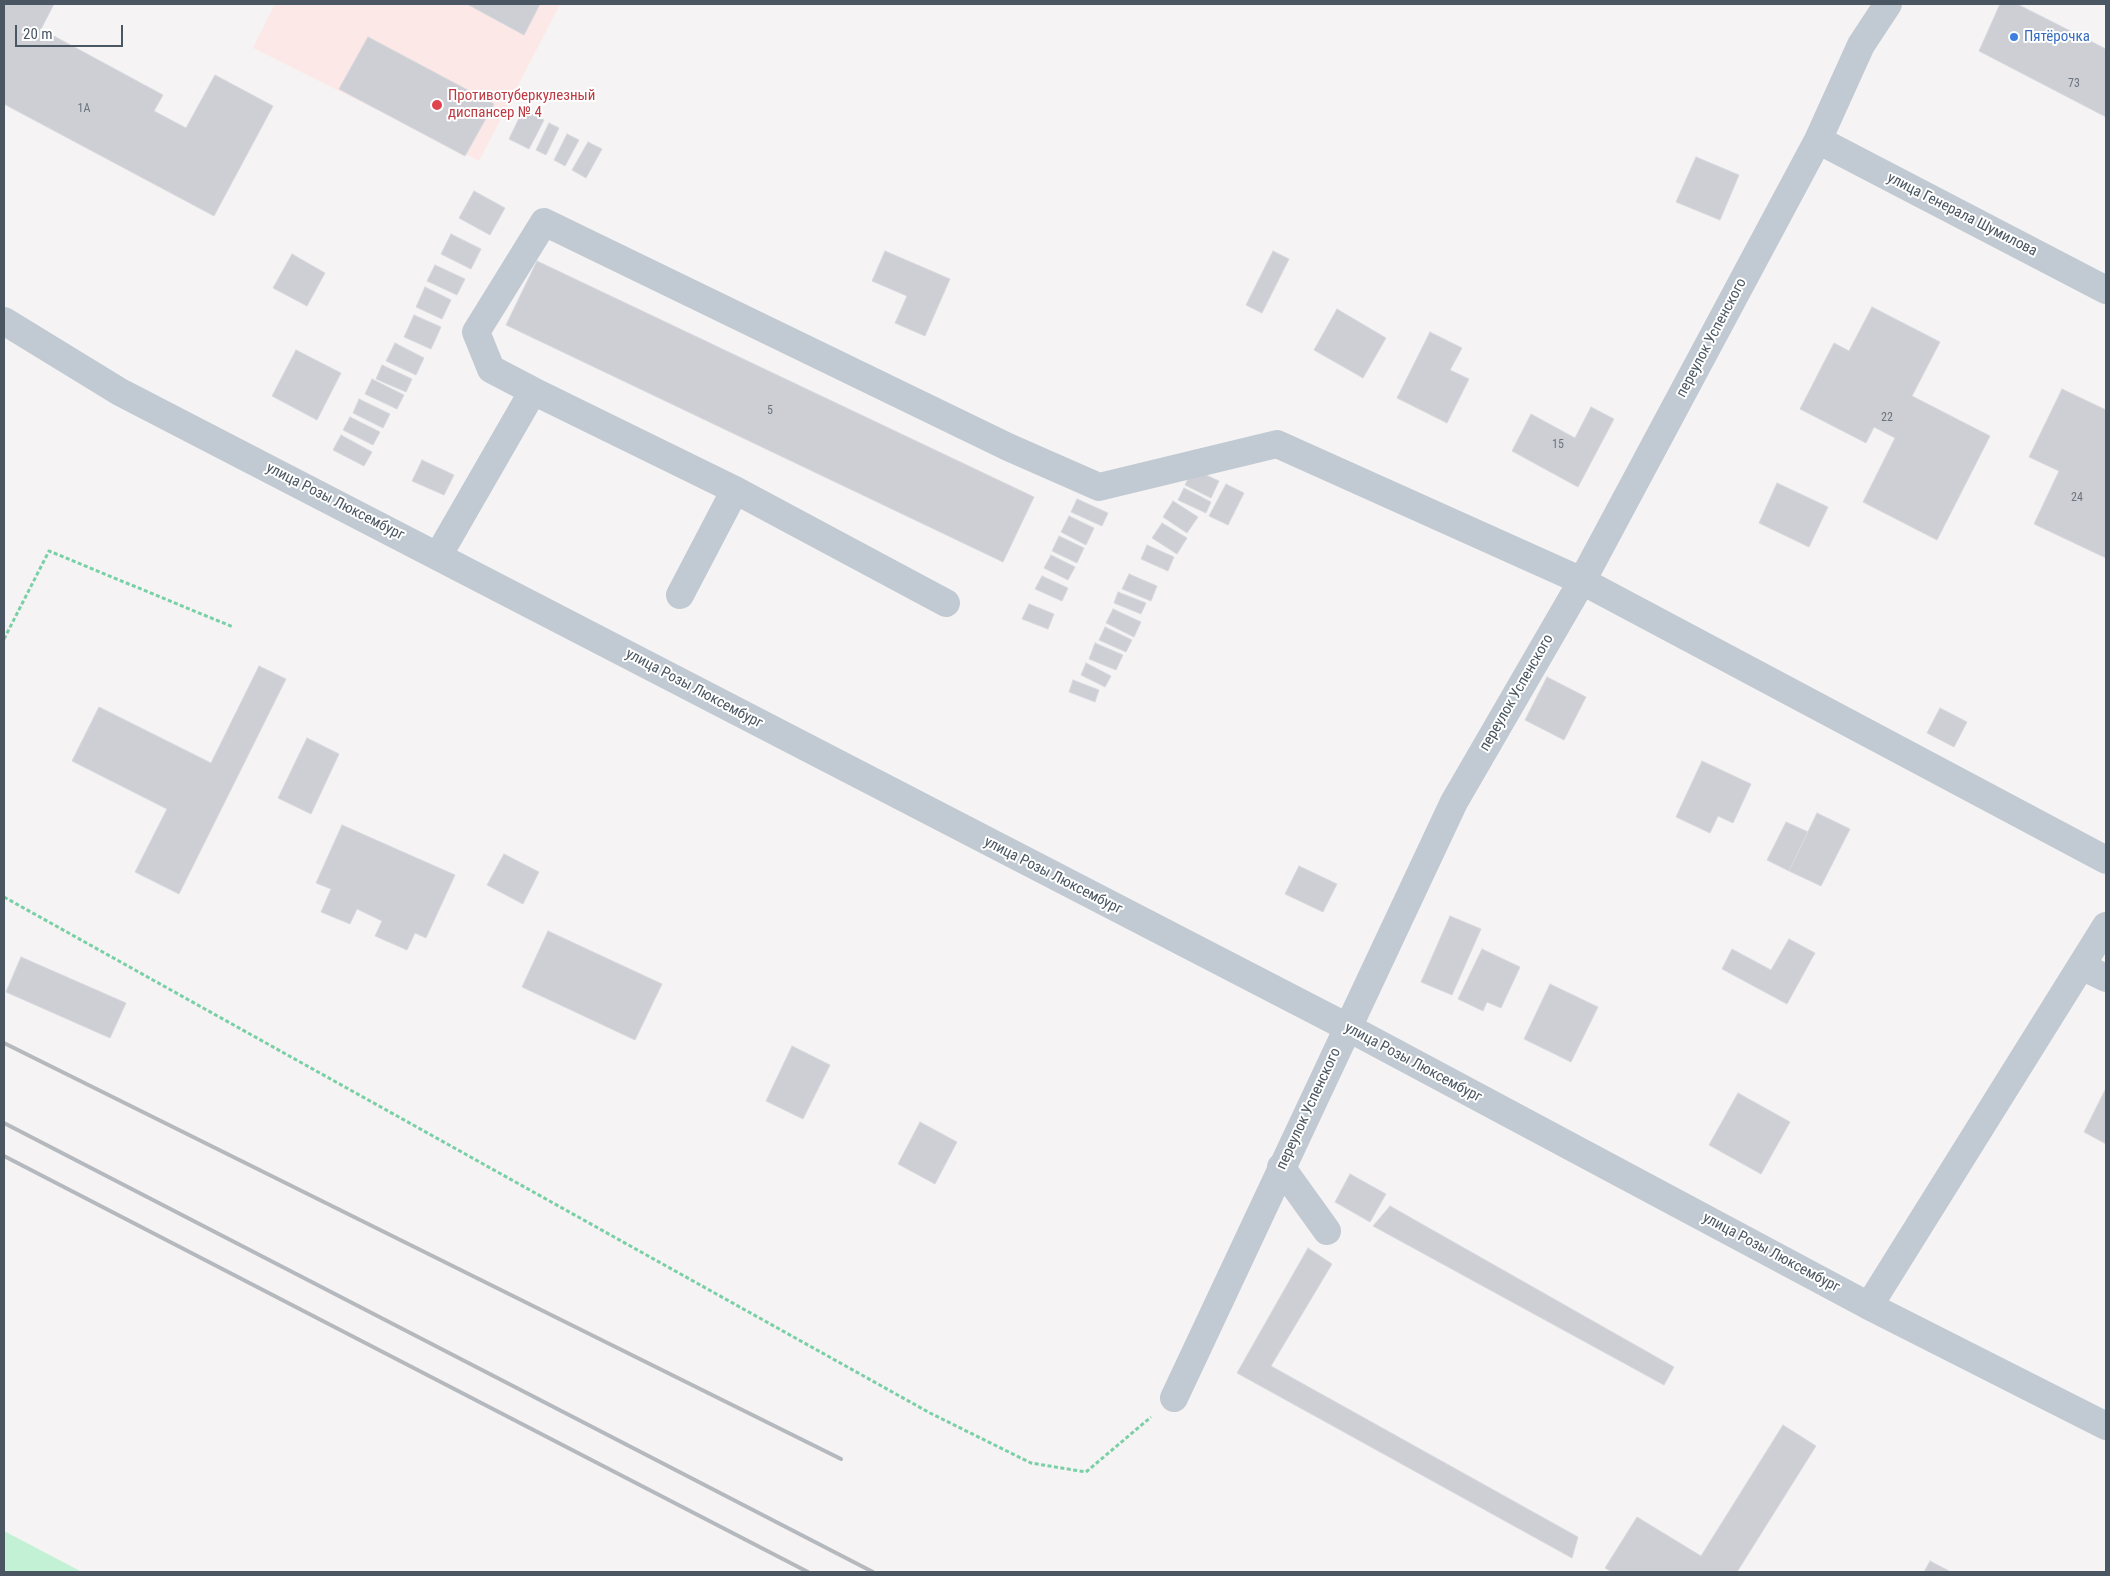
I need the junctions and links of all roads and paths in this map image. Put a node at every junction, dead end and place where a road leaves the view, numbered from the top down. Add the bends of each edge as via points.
1 (1888, 4) edge
2 (1818, 140) junction
3 (2106, 290) edge
4 (4, 321) edge
5 (533, 392) junction
6 (735, 490) junction
7 (438, 556) junction
8 (1582, 581) junction
9 (680, 595) dead end
10 (946, 603) dead end
11 (233, 627) dead end
12 (4, 639) edge
13 (2106, 860) edge
14 (4, 897) edge
15 (2106, 926) edge
16 (2081, 966) junction
17 (2106, 978) edge
18 (1347, 1027) junction
19 (1281, 1167) junction
20 (1327, 1231) dead end
21 (1869, 1306) junction
22 (1174, 1398) joint
23 (2106, 1426) edge

1 - 2 street, переулок Успенского via 1861,45
2 - 3 street, улица Генерала Шумилова
2 - 8 street, переулок Успенского
4 - 7 street, улица Розы Люксембург via 120,392
5 - 6 street
5 - 7 street
5 - 8 street via 491,368 476,332 544,222 1099,487 1277,444
6 - 9 street
6 - 10 street
7 - 18 street, улица Розы Люксембург
8 - 13 street
8 - 18 street, переулок Успенского via 1454,802
11 - 12 path via 49,551
14 - 22 path via 930,1413 1030,1463 1086,1472
15 - 16 street
16 - 17 street
16 - 21 street
18 - 19 street, переулок Успенского
18 - 21 street, улица Розы Люксембург
19 - 20 street
19 - 22 street, переулок Успенского
21 - 23 street, улица Розы Люксембург

